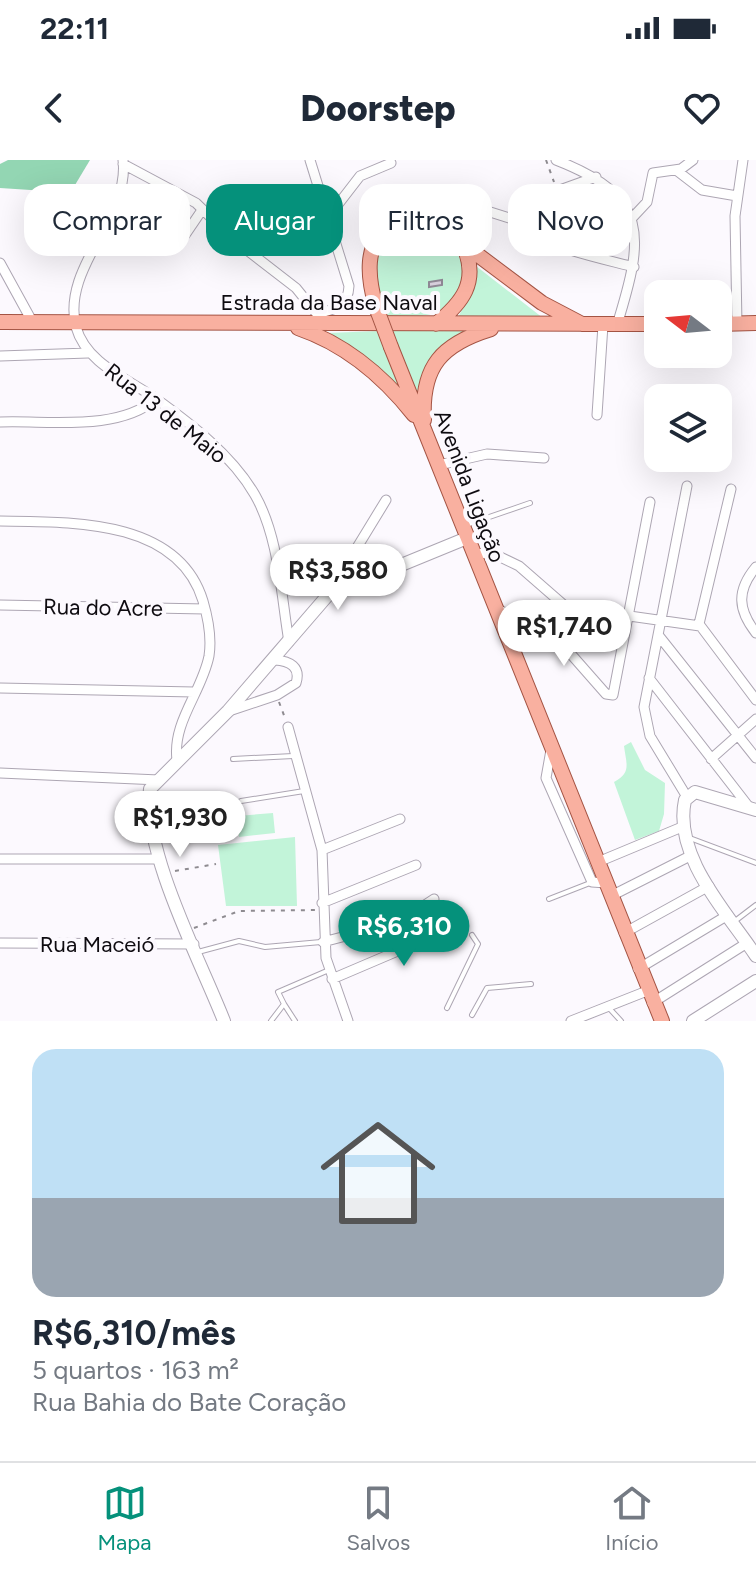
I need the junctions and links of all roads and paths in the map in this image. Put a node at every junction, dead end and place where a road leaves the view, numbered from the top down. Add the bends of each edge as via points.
1 (310, 160) edge
2 (546, 160) edge
3 (556, 160) edge
4 (693, 160) edge
5 (743, 160) edge
6 (123, 162) edge
7 (391, 163) dead end
8 (676, 170) junction
9 (596, 177) junction
10 (118, 184) edge
11 (316, 184) edge
12 (555, 184) edge
13 (576, 184) edge
14 (606, 184) edge
15 (737, 196) junction
16 (343, 198) edge
17 (202, 210) junction
18 (632, 218) joint
19 (190, 228) edge
20 (92, 256) edge
21 (337, 256) edge
22 (371, 256) edge
23 (467, 256) edge
24 (477, 256) edge
25 (598, 256) edge
26 (0, 263) edge
27 (634, 267) junction
28 (0, 322) edge
29 (33, 323) junction
30 (756, 323) edge
31 (436, 324) junction
32 (644, 324) edge
33 (732, 324) edge
34 (737, 324) junction
35 (76, 325) junction
36 (509, 325) junction
37 (582, 325) junction
38 (610, 325) junction
39 (322, 326) junction
40 (88, 353) junction
41 (0, 356) edge
42 (156, 399) junction
43 (597, 415) dead end
44 (0, 422) edge
45 (424, 428) junction
46 (544, 458) dead end
47 (439, 465) junction
48 (687, 486) dead end
49 (731, 489) dead end
50 (386, 500) dead end
51 (650, 502) dead end
52 (530, 503) dead end
53 (0, 521) edge
54 (465, 532) junction
55 (473, 554) junction
56 (756, 567) edge
57 (752, 577) edge
58 (328, 595) junction
59 (0, 605) edge
60 (495, 608) junction
61 (205, 609) junction
62 (628, 615) junction
63 (663, 622) junction
64 (700, 626) junction
65 (756, 633) edge
66 (659, 636) junction
67 (289, 642) junction
68 (275, 660) junction
69 (649, 678) junction
70 (0, 688) edge
71 (194, 692) junction
72 (277, 695) junction
73 (756, 700) edge
74 (228, 711) junction
75 (756, 719) edge
76 (288, 727) joint
77 (736, 735) junction
78 (551, 750) junction
79 (293, 756) junction
80 (756, 758) edge
81 (233, 759) dead end
82 (711, 759) junction
83 (177, 760) junction
84 (0, 773) edge
85 (159, 780) junction
86 (307, 791) junction
87 (687, 797) junction
88 (241, 801) dead end
89 (752, 808) edge
90 (400, 819) dead end
91 (682, 831) junction
92 (322, 850) junction
93 (692, 855) junction
94 (0, 859) edge
95 (160, 859) junction
96 (598, 862) junction
97 (756, 863) edge
98 (216, 864) dead end
99 (416, 865) dead end
100 (166, 874) junction
101 (709, 886) junction
102 (603, 887) junction
103 (434, 899) dead end
104 (549, 899) dead end
105 (756, 905) edge
106 (322, 906) junction
107 (445, 911) dead end
108 (730, 919) junction
109 (188, 931) junction
110 (624, 933) junction
111 (472, 935) dead end
112 (323, 942) junction
113 (0, 943) edge
114 (747, 943) junction
115 (196, 948) junction
116 (756, 955) edge
117 (638, 969) junction
118 (331, 975) junction
119 (756, 981) edge
120 (531, 984) dead end
121 (650, 997) junction
122 (284, 1004) junction
123 (447, 1008) dead end
124 (609, 1008) junction
125 (472, 1015) dead end
126 (224, 1021) edge
127 (271, 1021) edge
128 (295, 1021) edge
129 (348, 1021) edge
130 (571, 1021) edge
131 (621, 1021) edge
132 (662, 1021) edge
133 (693, 1021) edge

1 - 11 street
2 - 12 path
3 - 9 street
4 - 8 street
5 - 15 street
6 - 10 street
6 - 17 street
7 - 16 street via 360,176
8 - 15 street via 702,190
8 - 18 street via 651,175 647,202
9 - 13 street
9 - 14 street
15 - 34 street
17 - 19 street
17 - 39 street via 283,276
18 - 27 street
20 - 35 street via 77,291
21 - 39 street via 349,294
22 - 45 main road, Avenida Ligação, bridge via 369,276 376,307
23 - 31 main road via 468,290
24 - 37 main road, Avenida Ligação
25 - 27 street
26 - 29 street
27 - 38 street
28 - 29 main road, Estrada da Base Naval
29 - 35 main road, Estrada da Base Naval
30 - 34 main road
31 - 36 main road, Estrada da Base Naval
31 - 39 main road, Estrada da Base Naval
32 - 38 main road, Estrada da Base Naval
33 - 34 main road
35 - 39 main road, Estrada da Base Naval
35 - 40 street, Rua 13 de Maio
36 - 37 main road, Estrada da Base Naval
36 - 45 main road via 458,340 439,358 424,394
37 - 38 main road, Estrada da Base Naval
38 - 43 street
39 - 45 main road via 386,384
40 - 41 street
40 - 42 street, Rua 13 de Maio
42 - 44 street via 132,413 109,417
42 - 67 street, Rua 13 de Maio via 220,452 255,495 274,555
45 - 47 main road, Avenida Ligação
46 - 47 street via 487,454
47 - 54 main road, Avenida Ligação
48 - 63 street
49 - 64 street
50 - 58 street
51 - 62 street
52 - 54 lane
53 - 61 street via 103,526 146,540 184,567 197,584
54 - 55 main road, Avenida Ligação
54 - 58 main road
55 - 60 main road, Avenida Ligação
55 - 62 street via 492,553 519,566 566,607
56 - 57 street
57 - 65 street via 741,596 741,610
58 - 67 main road
59 - 61 street, Rua do Acre
60 - 62 street via 555,636 606,694 614,692
60 - 78 main road, Avenida Ligação
61 - 71 street via 209,655
62 - 63 street
63 - 64 street
63 - 66 street
64 - 73 street
66 - 69 street
66 - 77 street
67 - 68 main road
68 - 72 street via 290,662 298,677 293,687
68 - 74 main road
69 - 82 street
69 - 87 street via 644,700 647,728
70 - 71 street
71 - 83 street via 175,743
72 - 74 street
72 - 76 path
74 - 83 main road
75 - 77 street
76 - 79 street
77 - 80 street
77 - 82 street
78 - 96 main road, Avenida Ligação
78 - 102 street via 546,778
79 - 81 lane
79 - 86 street
82 - 89 street
83 - 85 main road
84 - 85 street
85 - 95 main road via 150,789 148,806
86 - 88 lane
86 - 92 street
87 - 89 main road via 701,791
87 - 91 main road
90 - 92 street
91 - 93 main road
91 - 96 street
91 - 97 lane
92 - 106 street
93 - 101 main road
93 - 102 street
94 - 95 street
95 - 100 main road
96 - 102 main road, Avenida Ligação
98 - 100 path
99 - 106 street
100 - 109 main road
101 - 108 main road
101 - 110 street
102 - 104 lane
102 - 110 main road, Avenida Ligação
103 - 112 street via 399,922
105 - 108 lane
106 - 109 path via 239,911
106 - 112 street
107 - 118 street via 414,944
108 - 114 main road
108 - 117 street
109 - 115 main road
110 - 117 main road, Avenida Ligação
111 - 123 lane via 478,944
112 - 115 lane via 265,947 239,941
112 - 118 street
113 - 115 street, Rua Maceió
114 - 116 main road
114 - 121 street
115 - 126 main road
117 - 121 main road, Avenida Ligação
118 - 122 lane via 278,992
118 - 129 street
119 - 133 main road
120 - 125 lane via 487,988
121 - 124 street
121 - 132 main road, Avenida Ligação
122 - 127 lane
122 - 128 lane
124 - 130 street
124 - 131 lane

